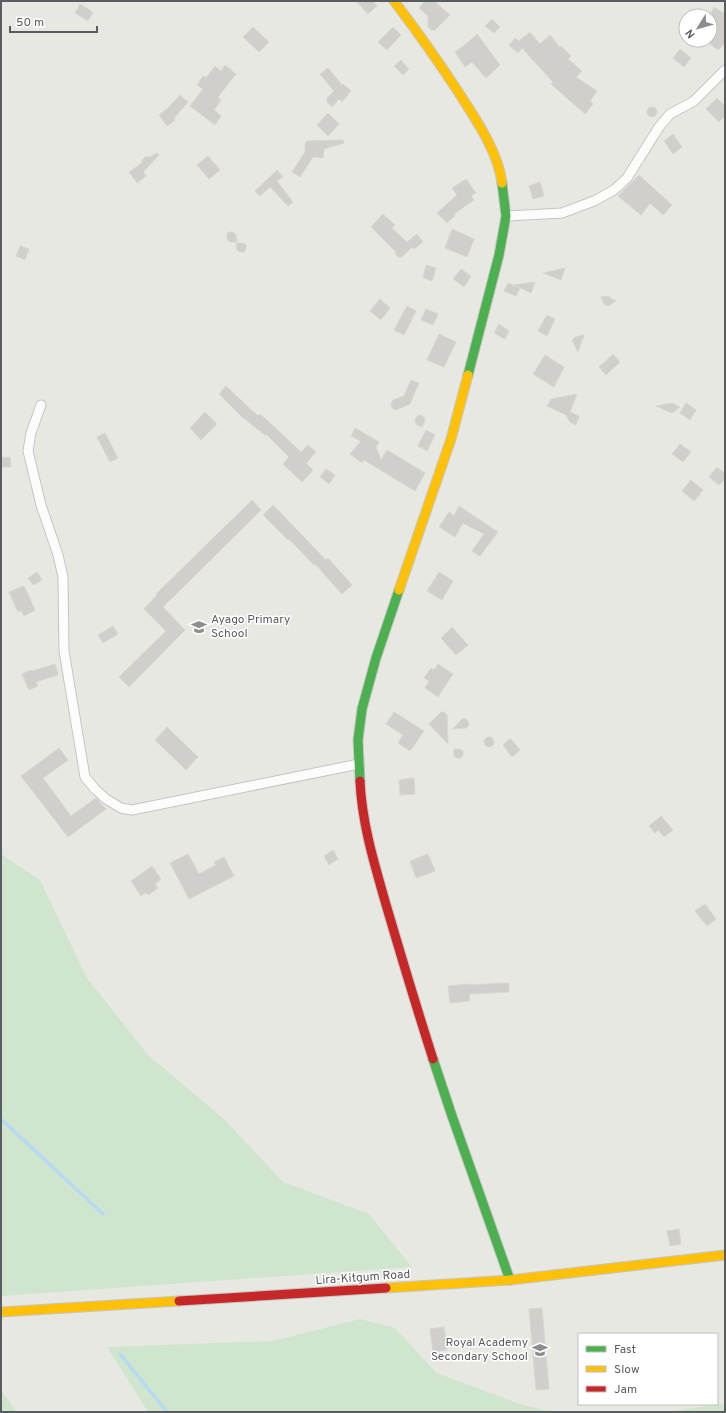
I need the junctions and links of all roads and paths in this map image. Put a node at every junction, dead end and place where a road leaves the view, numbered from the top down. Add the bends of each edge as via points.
1 (394, 1) edge
2 (725, 70) edge
3 (506, 216) junction
4 (41, 404) dead end
5 (359, 764) junction
6 (725, 1256) edge
7 (510, 1280) junction
8 (1, 1312) edge

1 - 3 street via 429,46 484,131 501,173
2 - 3 street via 694,101 670,114 658,127 627,178 614,190 562,213
3 - 5 street via 499,255 452,439 376,658 362,709 358,740
4 - 5 street via 28,450 41,505 63,577 64,650 67,671 86,777 95,789 121,808 132,810
5 - 7 street via 361,803 370,849 410,987
6 - 7 street, Lira-Kitgum Road
7 - 8 street, Lira-Kitgum Road

